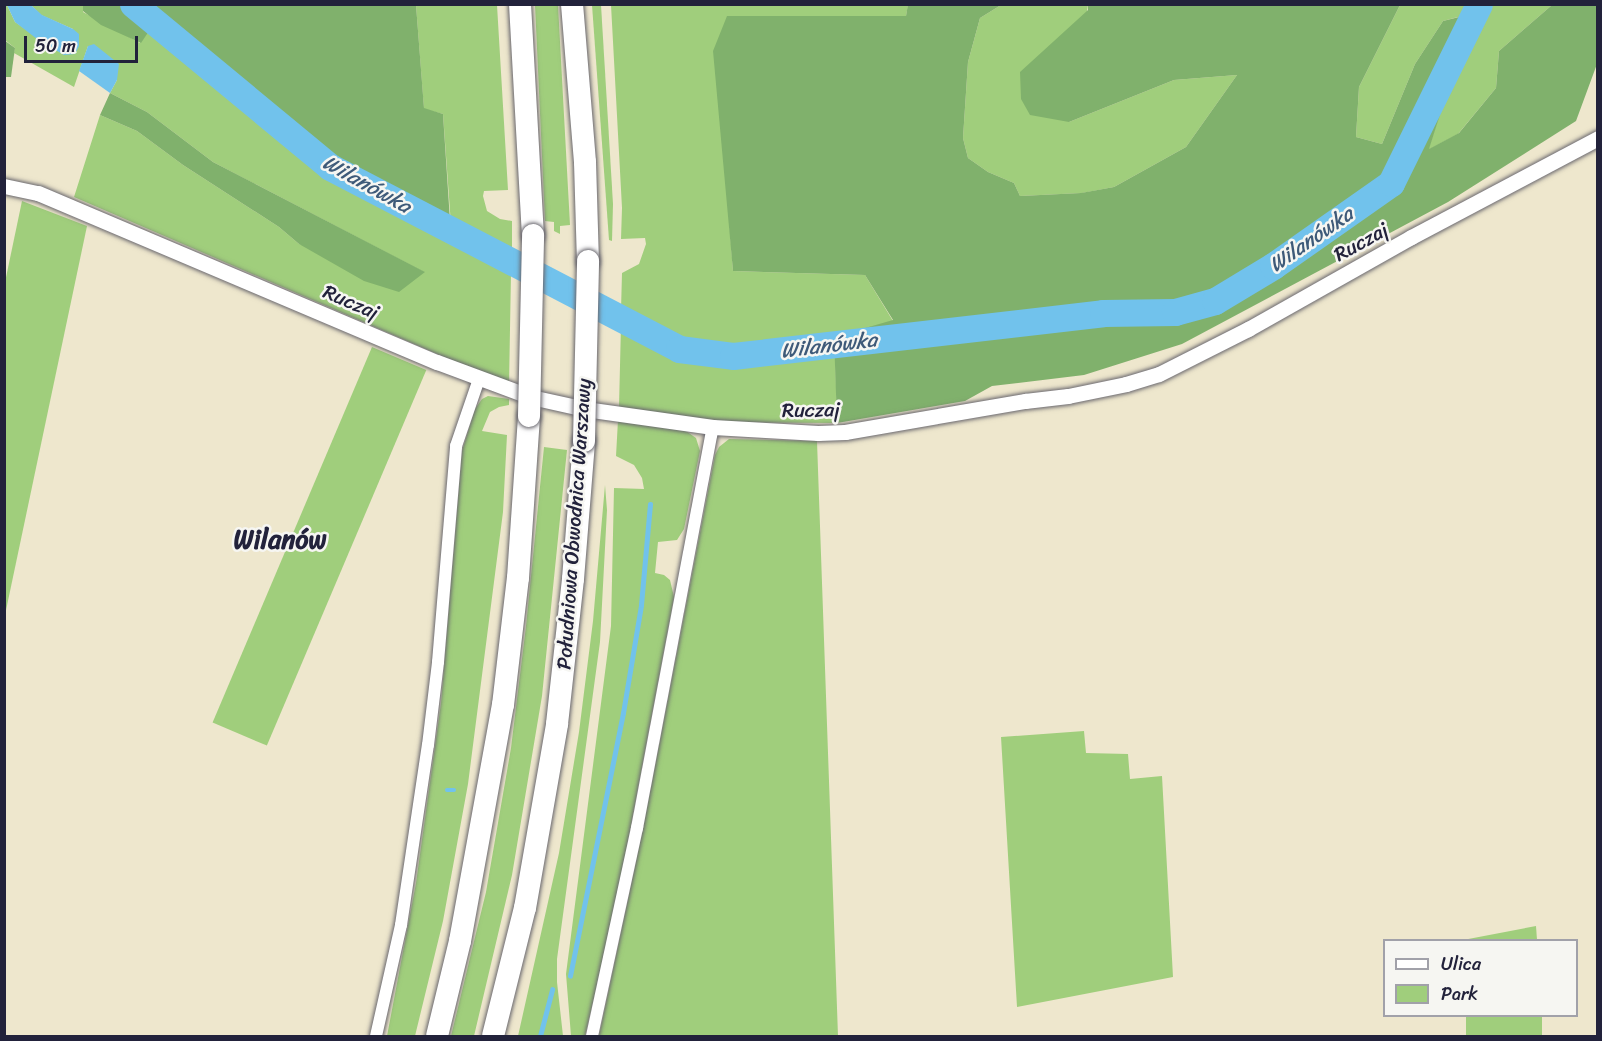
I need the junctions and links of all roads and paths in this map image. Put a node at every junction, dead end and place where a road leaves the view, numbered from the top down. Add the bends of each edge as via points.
1 (520, 4) edge
2 (572, 4) edge
3 (1596, 135) edge
4 (4, 186) edge
5 (479, 380) junction
6 (713, 428) junction
7 (376, 1036) edge
8 (437, 1036) edge
9 (493, 1036) edge
10 (592, 1036) edge

1 - 8 highway, bridge via 532,235 530,416 518,578 503,705 464,919
2 - 9 highway, Południowa Obwodnica Warszawy, bridge via 585,162 588,261 584,441 557,724 525,908
3 - 6 street, Ruczaj via 1248,329 1159,374 1068,396 845,432
4 - 5 street, Ruczaj via 38,193
5 - 6 street, Ruczaj via 585,409
5 - 7 street via 456,446 429,745 400,925
6 - 10 street via 635,839

